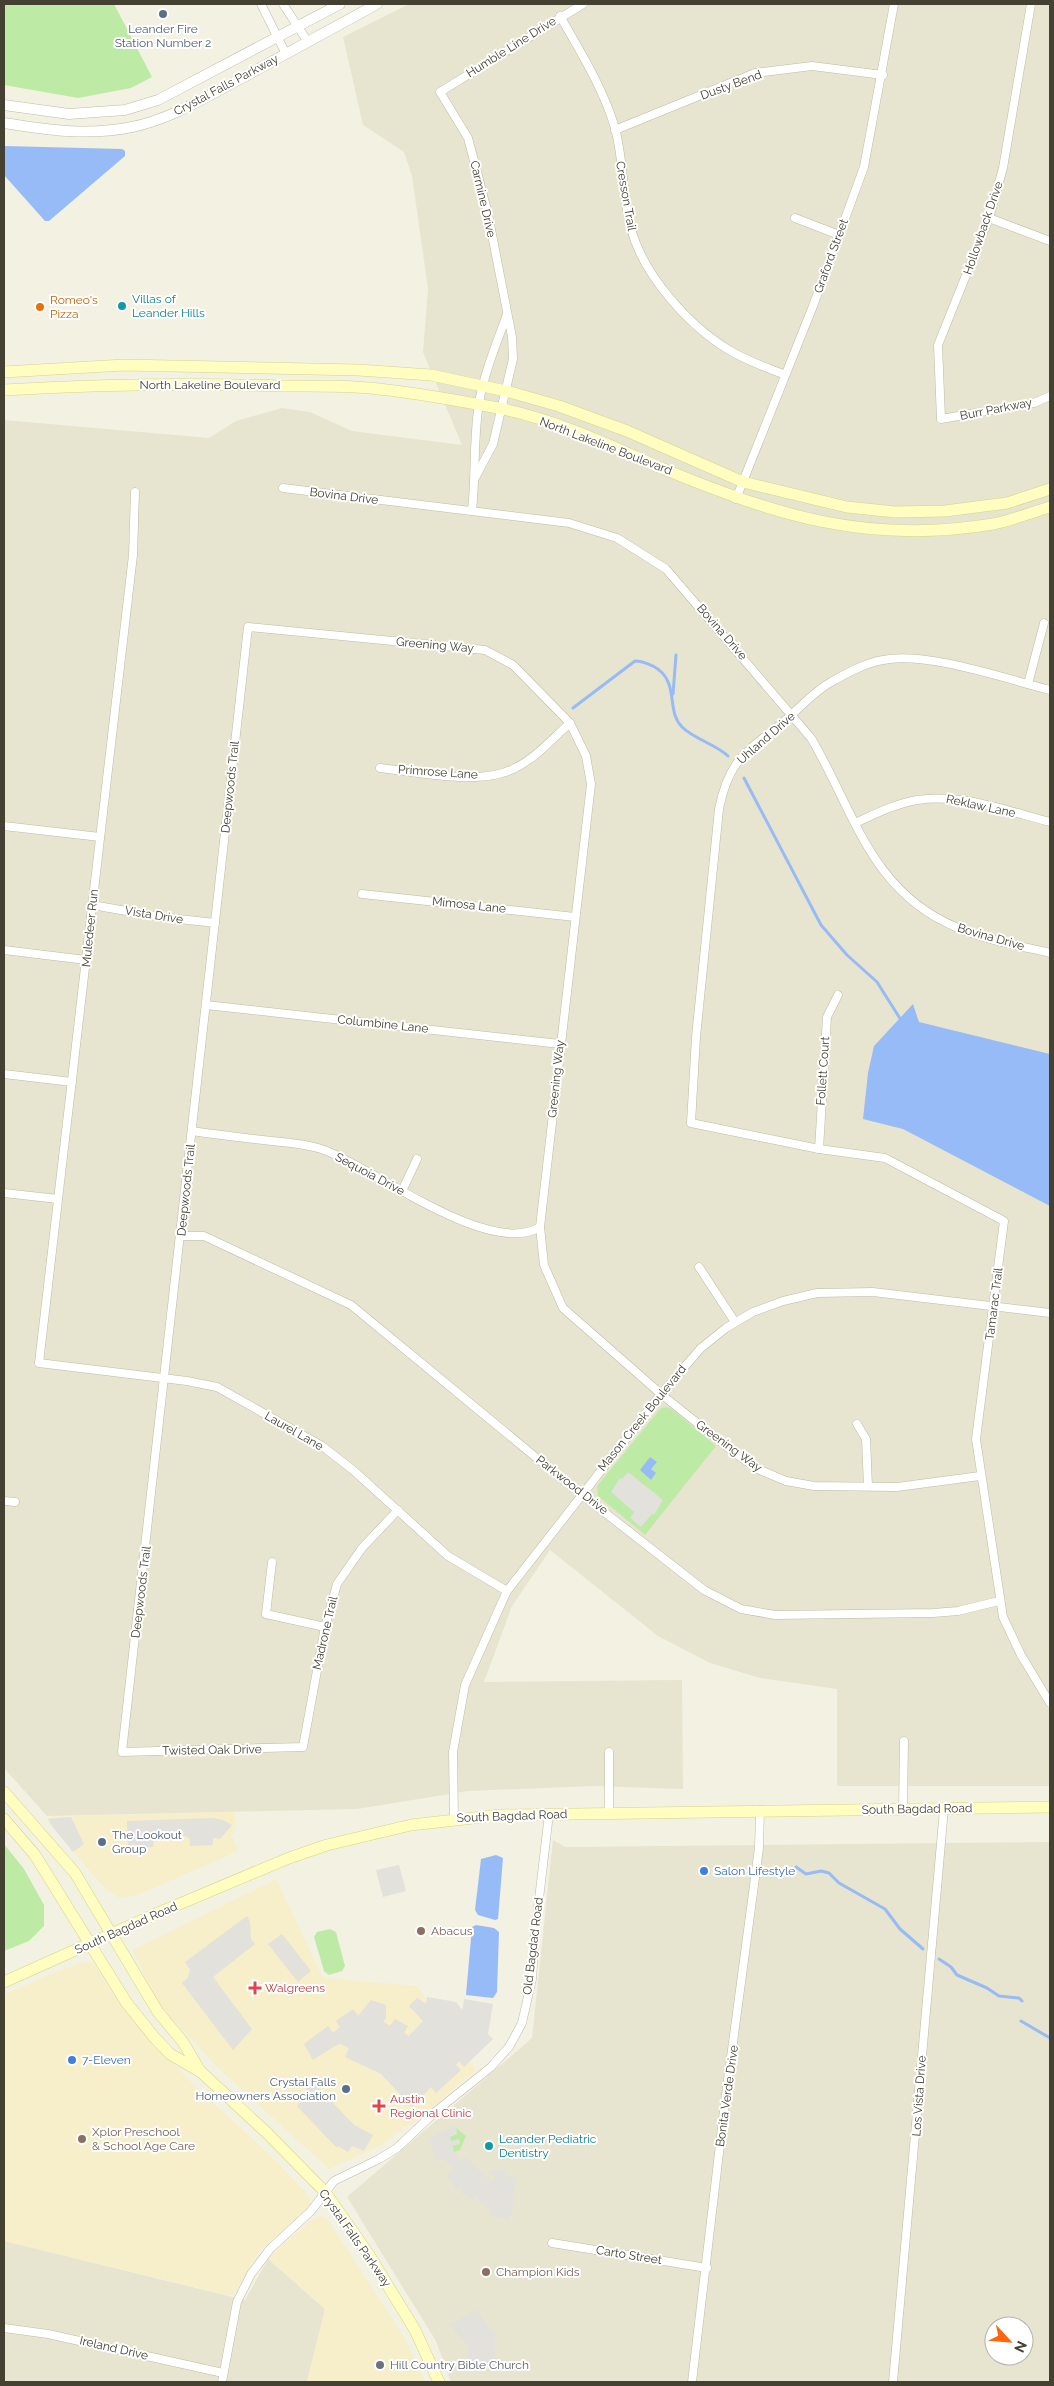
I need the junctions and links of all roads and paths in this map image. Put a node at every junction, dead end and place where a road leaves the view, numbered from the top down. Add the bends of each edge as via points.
1 (261, 4) edge
2 (283, 4) edge
3 (340, 4) edge
4 (377, 4) edge
5 (583, 4) edge
6 (894, 4) edge
7 (1031, 4) edge
8 (560, 16) junction
9 (298, 26) junction
10 (279, 37) junction
11 (308, 42) junction
12 (286, 54) junction
13 (882, 75) junction
14 (440, 92) joint
15 (4, 105) edge
16 (4, 123) edge
17 (615, 130) junction
18 (795, 218) dead end
19 (989, 218) junction
20 (839, 235) junction
21 (1050, 241) edge
22 (507, 314) junction
23 (4, 372) edge
24 (785, 375) junction
25 (483, 385) junction
26 (4, 390) edge
27 (506, 391) junction
28 (1050, 396) edge
29 (479, 404) junction
30 (501, 409) junction
31 (940, 419) joint
32 (476, 476) junction
33 (743, 482) junction
34 (283, 488) dead end
35 (1050, 489) edge
36 (135, 492) dead end
37 (736, 498) junction
38 (1050, 507) edge
39 (472, 511) junction
40 (1044, 623) dead end
41 (248, 627) joint
42 (1028, 684) junction
43 (1050, 690) edge
44 (792, 715) junction
45 (570, 723) junction
46 (380, 768) dead end
47 (1050, 822) edge
48 (855, 823) junction
49 (4, 826) edge
50 (100, 837) junction
51 (362, 894) dead end
52 (92, 905) junction
53 (576, 917) junction
54 (215, 923) junction
55 (4, 950) edge
56 (1050, 953) edge
57 (86, 960) junction
58 (838, 995) dead end
59 (206, 1005) junction
60 (560, 1044) junction
61 (4, 1074) edge
62 (72, 1082) junction
63 (691, 1123) joint
64 (192, 1131) junction
65 (819, 1149) junction
66 (416, 1159) dead end
67 (402, 1191) junction
68 (4, 1193) edge
69 (58, 1199) junction
70 (540, 1227) junction
71 (181, 1236) junction
72 (699, 1267) dead end
73 (994, 1306) junction
74 (1050, 1313) edge
75 (735, 1322) junction
76 (39, 1364) joint
77 (164, 1379) junction
78 (661, 1394) junction
79 (857, 1424) dead end
80 (980, 1476) junction
81 (868, 1486) junction
82 (581, 1494) junction
83 (4, 1501) edge
84 (15, 1502) dead end
85 (398, 1510) junction
86 (272, 1562) dead end
87 (507, 1591) junction
88 (999, 1602) junction
89 (325, 1628) junction
90 (1050, 1703) edge
91 (904, 1741) dead end
92 (303, 1748) joint
93 (122, 1752) joint
94 (610, 1752) dead end
95 (4, 1792) edge
96 (1050, 1807) edge
97 (903, 1809) junction
98 (944, 1809) junction
99 (760, 1810) junction
100 (609, 1813) junction
101 (549, 1814) junction
102 (454, 1818) junction
103 (4, 1819) edge
104 (48, 1842) junction
105 (35, 1855) junction
106 (112, 1934) junction
107 (90, 1945) junction
108 (4, 1982) edge
109 (201, 2072) junction
110 (325, 2192) junction
111 (552, 2243) dead end
112 (707, 2268) junction
113 (4, 2328) edge
114 (223, 2373) junction
115 (222, 2382) edge
116 (439, 2382) edge
117 (692, 2382) edge
118 (893, 2382) edge

1 - 10 street
2 - 9 street
3 - 9 street, Crystal Falls Parkway
4 - 11 street, Crystal Falls Parkway
5 - 8 street, Humble Line Drive
6 - 13 street, Graford Street
7 - 19 street, Hollowback Drive via 1003,168
8 - 14 street, Humble Line Drive
8 - 17 street, Cresson Trail via 602,92
9 - 10 street, Crystal Falls Parkway
9 - 11 street
10 - 12 street
10 - 15 street, Crystal Falls Parkway via 158,100 125,110 69,114
11 - 12 street, Crystal Falls Parkway
12 - 16 street, Crystal Falls Parkway via 201,100 133,127 62,132
13 - 17 street, Dusty Bend via 812,66 756,73
13 - 20 street, Graford Street via 864,167
14 - 22 street, Carmine Drive via 468,138 488,214
17 - 24 street, Cresson Trail via 631,230 652,274 672,301 701,330 730,351
18 - 20 street
19 - 21 street
19 - 31 street, Hollowback Drive via 938,345
20 - 24 street, Graford Street
22 - 25 street, Carmine Drive
22 - 27 street, Carmine Drive via 513,359
23 - 25 main road, North Lakeline Boulevard via 124,365 358,370 430,375
24 - 33 street, Graford Street
25 - 27 main road, North Lakeline Boulevard
25 - 29 street, Carmine Drive
26 - 29 main road, North Lakeline Boulevard via 208,384 368,388
27 - 30 street, Carmine Drive
27 - 33 main road, North Lakeline Boulevard via 627,431
28 - 31 street, Burr Parkway via 1034,402
29 - 30 main road, North Lakeline Boulevard
29 - 32 street, Carmine Drive via 473,456
30 - 32 street, Carmine Drive via 493,444
30 - 37 main road, North Lakeline Boulevard via 560,425
32 - 39 street, Carmine Drive
33 - 35 main road, North Lakeline Boulevard via 847,507 895,512 945,511 1007,503
33 - 37 street, Graford Street
34 - 39 street, Bovina Drive
36 - 50 street, Muledeer Run via 133,555
37 - 38 main road, North Lakeline Boulevard via 805,520 885,532 946,530 996,523
39 - 44 street, Bovina Drive via 594,529 642,552 666,569
40 - 42 street
41 - 45 street, Greening Way via 485,650 513,665
41 - 54 street, Deepwoods Trail
42 - 43 street, Uhland Drive
42 - 44 street, Uhland Drive via 921,659 883,660 853,670 829,683
44 - 48 street, Bovina Drive via 826,763
44 - 63 street, Uhland Drive via 747,752 732,768 724,784 700,997
45 - 46 street, Primrose Lane via 529,759 512,770 495,775 464,776
45 - 53 street, Greening Way via 586,756 591,784
47 - 48 street, Reklaw Lane via 942,798 893,806
48 - 56 street, Bovina Drive via 888,879 929,914 972,934
49 - 50 street
50 - 52 street, Muledeer Run
51 - 53 street, Mimosa Lane
52 - 54 street, Vista Drive
52 - 57 street, Muledeer Run
53 - 60 street, Greening Way
54 - 59 street, Deepwoods Trail
55 - 57 street
57 - 62 street, Muledeer Run
58 - 65 street, Follett Court via 827,1017
59 - 60 street, Columbine Lane
59 - 64 street, Deepwoods Trail
60 - 70 street, Greening Way
61 - 62 street
62 - 69 street, Muledeer Run
63 - 65 street, Tamarac Trail
64 - 67 street, Sequoia Drive via 318,1148
64 - 71 street, Deepwoods Trail
65 - 73 street, Tamarac Trail via 885,1158 1004,1221
66 - 67 street
67 - 70 street, Sequoia Drive via 476,1226 525,1233
68 - 69 street
69 - 76 street, Muledeer Run
70 - 78 street, Greening Way via 544,1265 563,1308
71 - 77 street, Deepwoods Trail
71 - 82 street, Parkwood Drive via 204,1236 351,1305
72 - 75 street
73 - 74 street, Mason Creek Boulevard
73 - 75 street, Mason Creek Boulevard via 873,1292 835,1292 783,1301
73 - 80 street, Tamarac Trail via 976,1439
75 - 78 street, Mason Creek Boulevard via 701,1348
76 - 77 street, Laurel Lane
77 - 85 street, Laurel Lane via 217,1387 322,1446
77 - 93 street, Deepwoods Trail
78 - 81 street, Greening Way via 742,1459 773,1476 814,1486
78 - 82 street, Mason Creek Boulevard
79 - 81 street via 866,1439
80 - 81 street, Greening Way via 930,1484
80 - 88 street, Tamarac Trail
82 - 87 street, Mason Creek Boulevard
82 - 88 street, Parkwood Drive via 704,1590 729,1605 746,1610 775,1615 933,1614
83 - 84 street
85 - 87 street, Laurel Lane via 448,1556
85 - 89 street, Madrone Trail via 344,1571 337,1584
86 - 89 street via 266,1614
87 - 102 street, Mason Creek Boulevard via 465,1685 453,1752
88 - 90 street, Tamarac Trail via 1012,1640
89 - 92 street, Madrone Trail
91 - 97 street
92 - 93 street, Twisted Oak Drive
94 - 100 street
95 - 104 main road, Crystal Falls Parkway
96 - 98 main road, South Bagdad Road
97 - 98 main road, South Bagdad Road
97 - 99 main road, South Bagdad Road
98 - 118 street, Los Vista Drive
99 - 100 main road, South Bagdad Road
99 - 112 street, Bonita Verde Drive via 760,1848 725,2102
100 - 101 main road, South Bagdad Road
101 - 102 main road, South Bagdad Road
101 - 110 street, Old Bagdad Road via 532,1979 522,2023 509,2048 397,2148 334,2181
102 - 106 main road, South Bagdad Road via 393,1828 327,1845
103 - 105 main road, Crystal Falls Parkway
104 - 105 main road
104 - 106 main road, Crystal Falls Parkway via 75,1873
105 - 107 main road, Crystal Falls Parkway
106 - 107 main road, South Bagdad Road
106 - 109 main road, Crystal Falls Parkway via 158,2012 183,2042
107 - 108 main road, South Bagdad Road
107 - 109 main road, Crystal Falls Parkway via 126,2002 154,2037 170,2054
109 - 110 main road, Crystal Falls Parkway
110 - 114 street, Old Bagdad Road via 311,2211 270,2249 251,2274 237,2302
110 - 116 main road, Crystal Falls Parkway via 415,2330
111 - 112 street, Carto Street
112 - 117 street, Bonita Verde Drive
113 - 114 street, Ireland Drive via 48,2334
114 - 115 street, Old Bagdad Road

